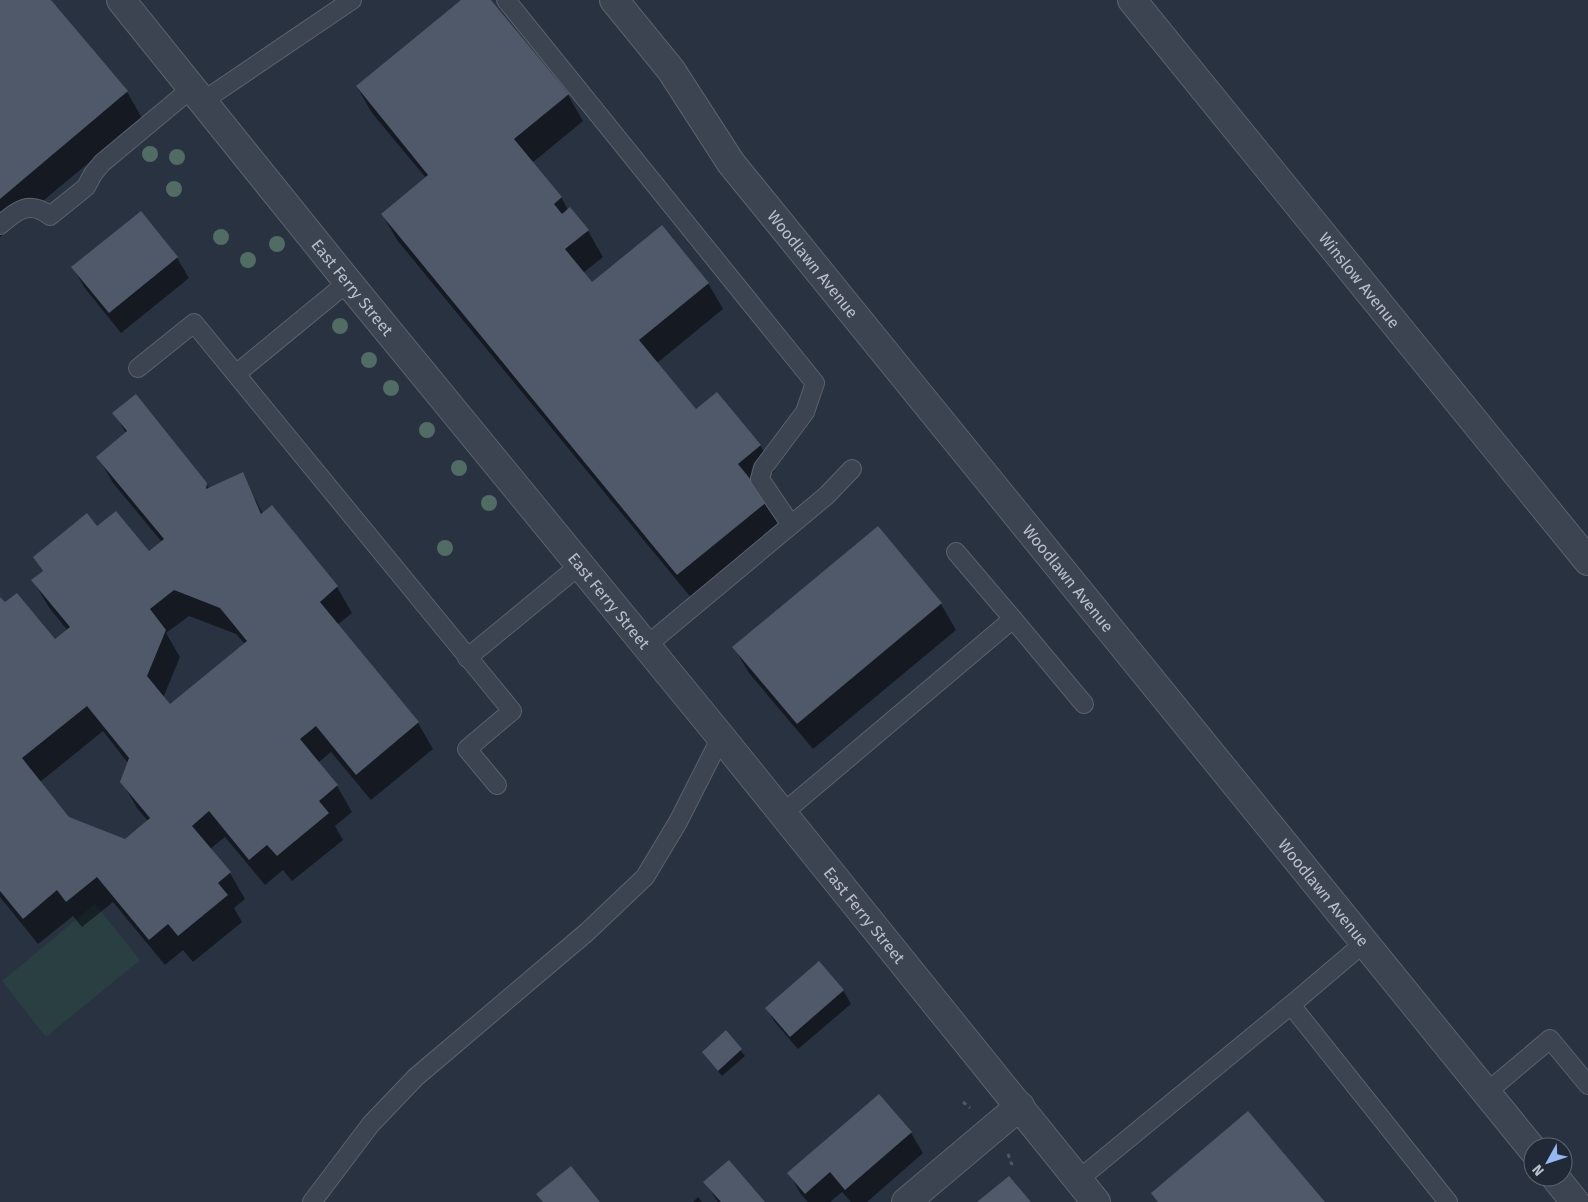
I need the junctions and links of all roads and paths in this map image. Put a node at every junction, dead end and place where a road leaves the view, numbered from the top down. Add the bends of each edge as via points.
1 (121, 0) edge
2 (352, 0) edge
3 (506, 0) edge
4 (614, 0) edge
5 (1132, 0) edge
6 (198, 94) junction
7 (0, 225) edge
8 (348, 282) junction
9 (138, 368) dead end
10 (236, 374) junction
11 (852, 469) dead end
12 (791, 525) junction
13 (956, 552) dead end
14 (1588, 561) edge
15 (580, 566) junction
16 (1013, 620) junction
17 (646, 646) junction
18 (467, 658) junction
19 (1084, 704) dead end
20 (720, 737) junction
21 (497, 785) dead end
22 (782, 813) junction
23 (1364, 943) junction
24 (1291, 1005) junction
25 (1588, 1085) edge
26 (1486, 1093) junction
27 (963, 1102) dead end
28 (1020, 1106) junction
29 (973, 1110) dead end
30 (1523, 1138) edge
31 (1007, 1151) dead end
32 (1012, 1165) dead end
33 (1078, 1180) junction
34 (1562, 1187) edge
35 (312, 1202) edge
36 (906, 1202) edge
37 (1096, 1202) edge
38 (1448, 1202) edge
39 (1575, 1202) edge

1 - 6 street, East Ferry Street
2 - 6 lane
3 - 12 lane via 815,383 805,412 763,468 760,479
4 - 23 street, Woodlawn Avenue via 671,70 731,163
5 - 14 street, Winslow Avenue
6 - 7 lane via 102,163 86,187 50,216 32,207 15,212
6 - 8 street, East Ferry Street
8 - 10 lane
8 - 15 street, East Ferry Street
9 - 10 lane via 194,323
10 - 18 lane
11 - 12 lane
12 - 17 lane
13 - 16 lane
15 - 17 street, East Ferry Street
15 - 18 lane
16 - 19 lane
16 - 22 lane
17 - 20 street, East Ferry Street
18 - 21 lane via 512,712 467,749
20 - 22 street, East Ferry Street
20 - 35 lane via 678,822 645,877 587,932 416,1077 371,1124
22 - 28 street, East Ferry Street
23 - 24 lane
23 - 26 street, Woodlawn Avenue
24 - 33 lane
24 - 38 lane
25 - 26 lane via 1550,1040
26 - 30 street, Woodlawn Avenue
27 - 29 path
28 - 33 street, East Ferry Street
28 - 36 street
31 - 32 path
33 - 37 street, East Ferry Street
34 - 39 street

